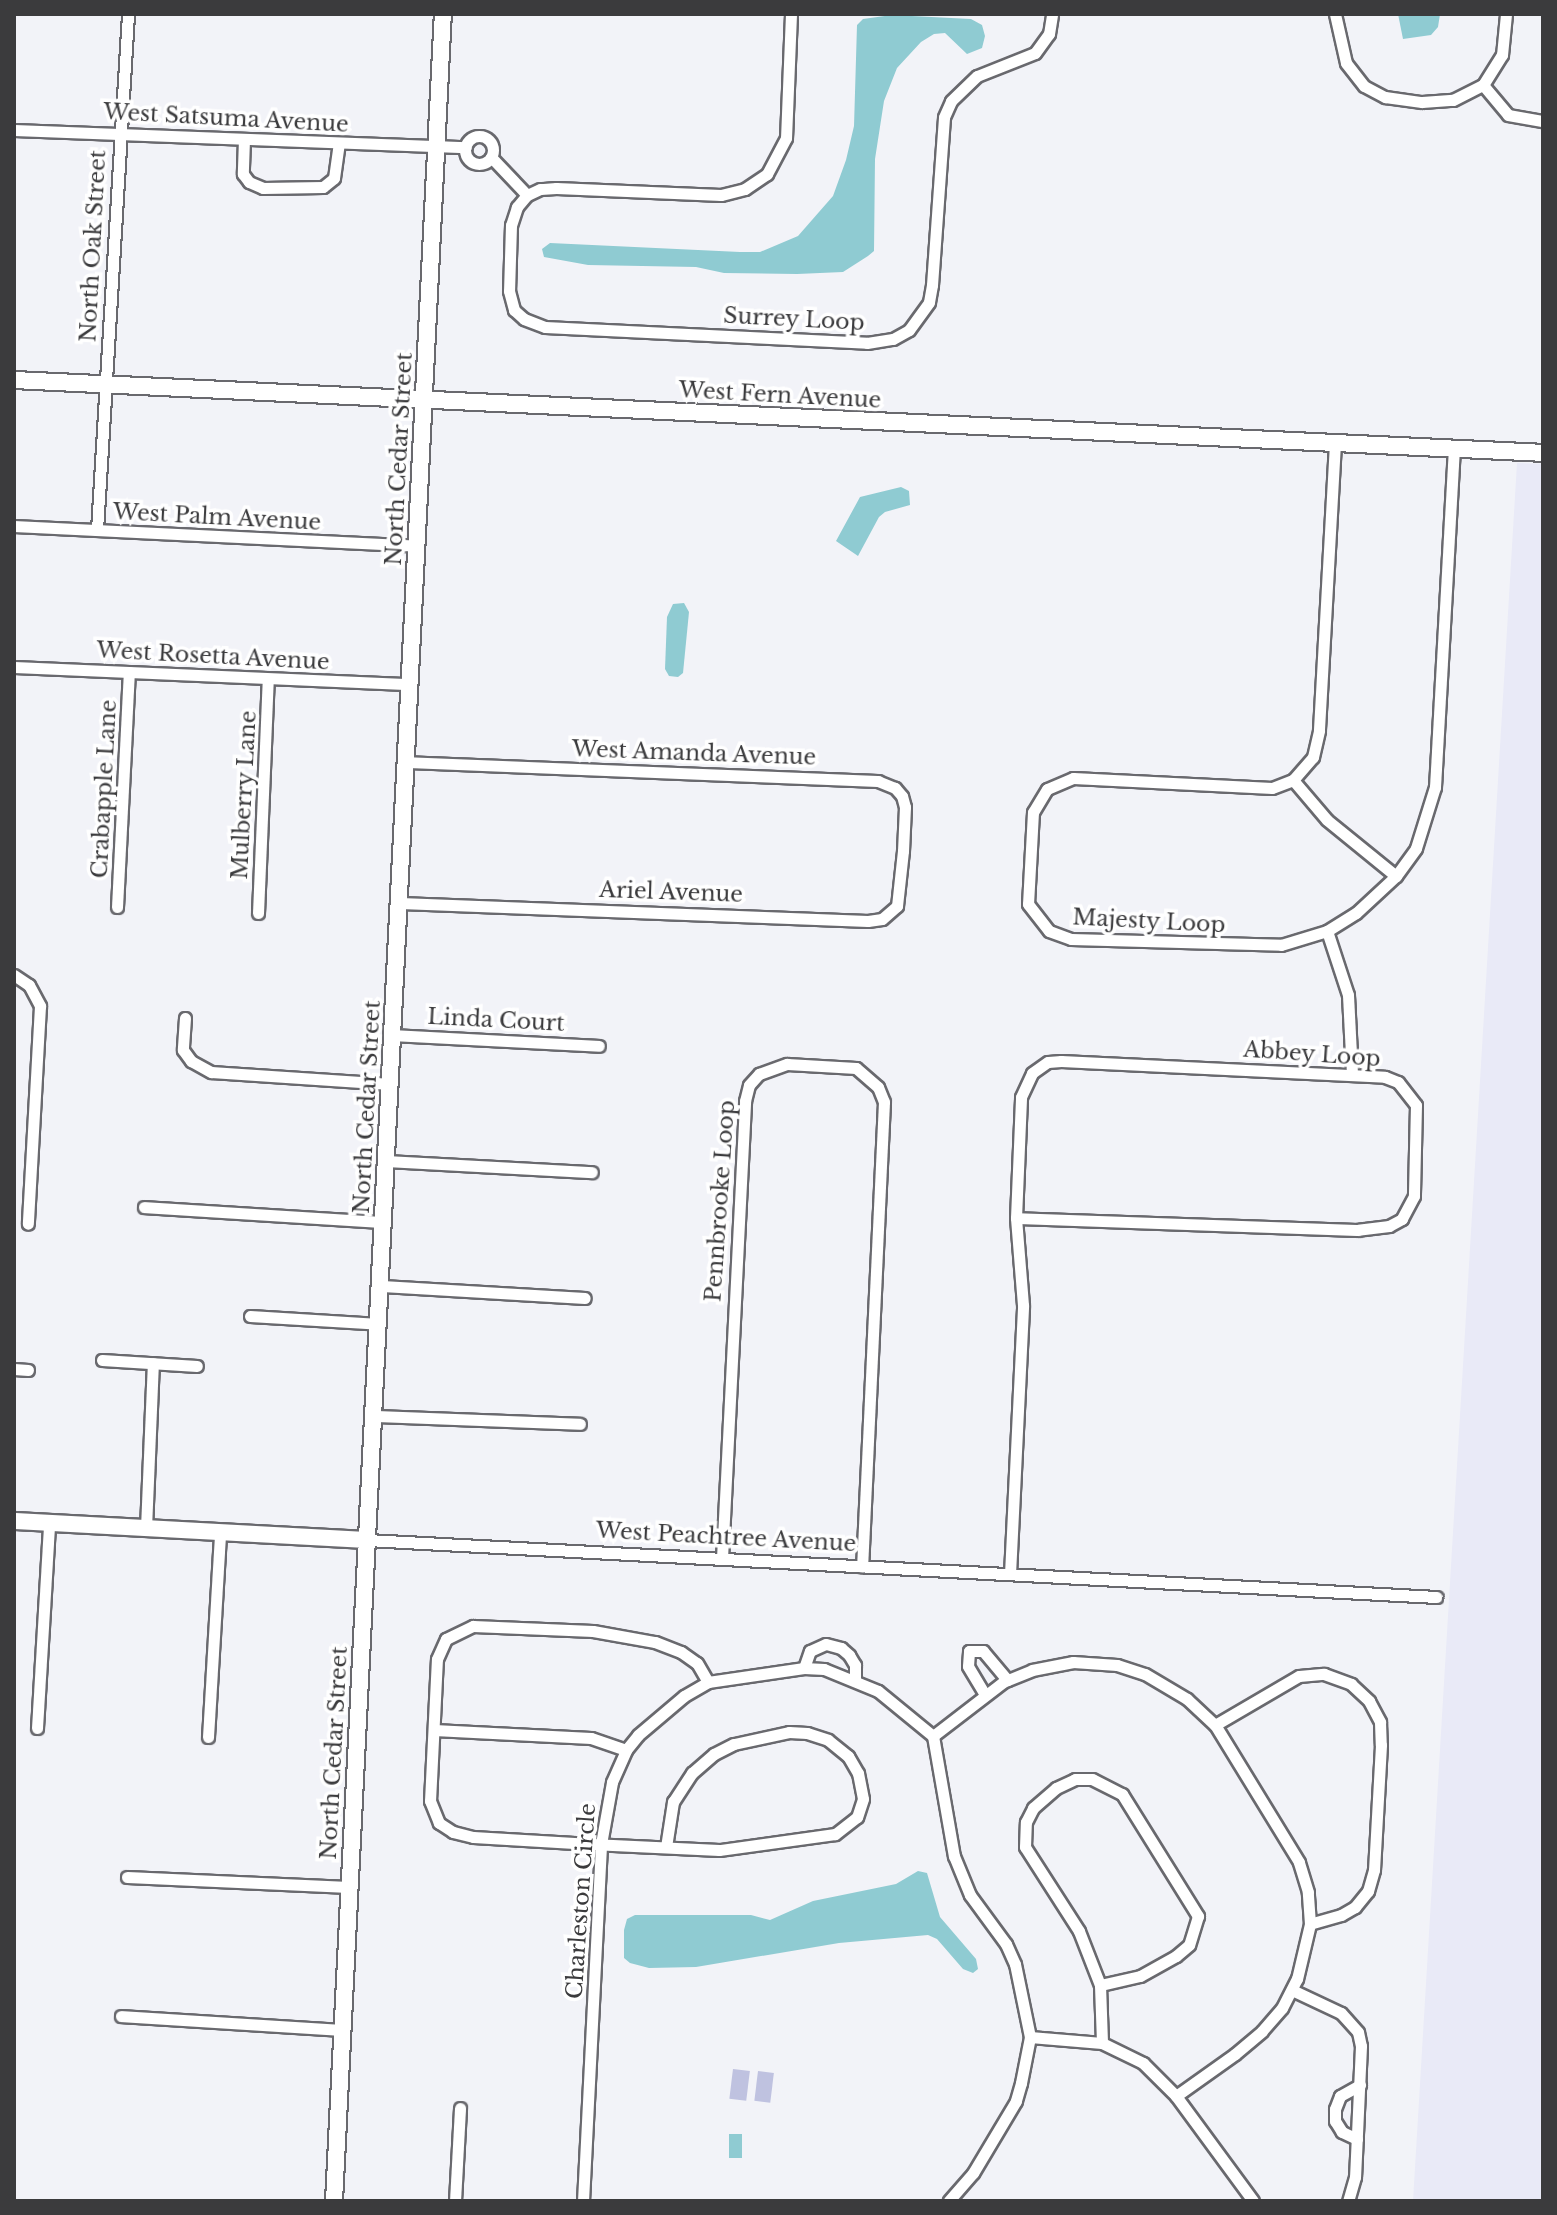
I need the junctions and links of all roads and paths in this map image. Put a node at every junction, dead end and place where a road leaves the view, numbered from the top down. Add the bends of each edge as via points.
1 (128, 14) edge
2 (443, 14) edge
3 (791, 14) edge
4 (1052, 14) edge
5 (1335, 14) edge
6 (1506, 14) edge
7 (1483, 85) junction
8 (1543, 121) edge
9 (14, 130) edge
10 (119, 133) junction
11 (244, 139) junction
12 (339, 143) junction
13 (466, 147) junction
14 (436, 148) junction
15 (491, 157) junction
16 (527, 195) junction
17 (14, 380) edge
18 (104, 384) junction
19 (424, 400) junction
20 (1335, 443) junction
21 (1454, 449) junction
22 (1543, 453) edge
23 (14, 526) edge
24 (97, 530) junction
25 (418, 546) junction
26 (14, 667) edge
27 (129, 672) junction
28 (268, 679) junction
29 (411, 684) junction
30 (407, 762) junction
31 (1293, 780) junction
32 (902, 869) joint
33 (1396, 876) junction
34 (400, 903) junction
35 (117, 907) dead end
36 (258, 913) dead end
37 (1327, 931) junction
38 (14, 975) edge
39 (185, 1018) dead end
40 (392, 1035) junction
41 (599, 1046) dead end
42 (1352, 1075) junction
43 (391, 1084) junction
44 (387, 1161) junction
45 (592, 1172) dead end
46 (144, 1207) dead end
47 (1016, 1218) junction
48 (384, 1222) junction
49 (28, 1224) dead end
50 (382, 1286) junction
51 (585, 1298) dead end
52 (250, 1316) dead end
53 (379, 1324) junction
54 (102, 1360) dead end
55 (153, 1363) junction
56 (197, 1366) dead end
57 (14, 1369) edge
58 (28, 1370) dead end
59 (375, 1416) junction
60 (580, 1424) dead end
61 (14, 1521) edge
62 (49, 1523) junction
63 (146, 1528) junction
64 (220, 1532) junction
65 (367, 1540) junction
66 (722, 1558) junction
67 (862, 1566) junction
68 (1010, 1574) junction
69 (1436, 1597) dead end
70 (804, 1668) junction
71 (855, 1679) junction
72 (1007, 1680) junction
73 (708, 1682) junction
74 (984, 1693) junction
75 (1215, 1725) junction
76 (37, 1728) dead end
77 (434, 1730) junction
78 (933, 1736) junction
79 (208, 1737) dead end
80 (626, 1750) junction
81 (601, 1844) junction
82 (666, 1847) junction
83 (127, 1877) dead end
84 (349, 1887) junction
85 (1310, 1924) junction
86 (1100, 1985) junction
87 (1292, 1990) junction
88 (121, 2016) dead end
89 (341, 2030) junction
90 (1030, 2037) junction
91 (1102, 2043) junction
92 (1360, 2085) junction
93 (1176, 2096) junction
94 (460, 2108) dead end
95 (1357, 2139) junction
96 (334, 2201) edge
97 (455, 2201) edge
98 (583, 2201) edge
99 (949, 2201) edge
100 (1253, 2201) edge
101 (1348, 2201) edge

1 - 10 street, North Oak Street
2 - 14 street, North Cedar Street
3 - 16 street via 786,138 774,166 759,180 721,195 556,188
4 - 16 street, Surrey Loop via 1049,34 1035,53 977,76 951,101 940,134 929,302 909,330 893,339 867,343 559,328 524,319 514,310 509,291 511,225
5 - 7 street via 1346,63 1373,92 1399,100 1443,102
6 - 7 street via 1502,55
7 - 8 street via 1508,115
9 - 10 street, West Satsuma Avenue
10 - 11 street, West Satsuma Avenue
10 - 18 street, North Oak Street
11 - 12 street, West Satsuma Avenue
11 - 12 street via 245,179 255,186 294,189 330,183
12 - 14 street, West Satsuma Avenue
13 - 14 street
13 - 15 street via 474,163
13 - 15 street via 471,139 485,137 493,148
14 - 19 street, North Cedar Street
15 - 16 street
17 - 18 street, West Fern Avenue
18 - 19 street, West Fern Avenue
18 - 24 street, North Oak Street
19 - 20 street, West Fern Avenue
19 - 25 street, North Cedar Street
20 - 21 street, West Fern Avenue
20 - 31 street via 1318,744
21 - 22 street, West Fern Avenue
21 - 33 street, Majesty Loop via 1435,787 1416,848
23 - 24 street, West Palm Avenue
24 - 25 street, West Palm Avenue
25 - 29 street, North Cedar Street
26 - 27 street, West Rosetta Avenue
27 - 28 street, West Rosetta Avenue
27 - 35 street, Crabapple Lane
28 - 29 street, West Rosetta Avenue
28 - 36 street, Mulberry Lane
29 - 30 street, North Cedar Street
30 - 32 street, West Amanda Avenue via 878,781 895,788 905,807
30 - 34 street, North Cedar Street
31 - 33 street via 1327,820
31 - 37 street, Majesty Loop via 1272,788 1058,782 1039,797 1033,812 1028,904 1049,931 1071,939 1257,946 1281,945
32 - 34 street, Ariel Avenue via 897,906 882,919 868,921
33 - 37 street, Majesty Loop via 1356,913
34 - 40 street, North Cedar Street
37 - 42 street via 1348,995
38 - 49 street via 29,985 40,1006
39 - 43 street via 183,1050 211,1072
40 - 41 street, Linda Court
40 - 43 street, North Cedar Street
42 - 47 street, Abbey Loop via 1048,1062 1022,1089
42 - 47 street, Abbey Loop via 1398,1082 1416,1105 1414,1196 1402,1219 1389,1226 1358,1230
43 - 44 street, North Cedar Street
44 - 45 street
44 - 48 street, North Cedar Street
46 - 48 street
47 - 68 street, Abbey Loop via 1023,1305
48 - 50 street, North Cedar Street
50 - 51 street
50 - 53 street, North Cedar Street
52 - 53 street
53 - 59 street, North Cedar Street
54 - 55 street
55 - 56 street
55 - 63 street
57 - 58 street
59 - 60 street
59 - 65 street, North Cedar Street
61 - 62 street, West Peachtree Avenue
62 - 63 street, West Peachtree Avenue
62 - 76 street
63 - 64 street, West Peachtree Avenue
64 - 65 street, West Peachtree Avenue
64 - 79 street
65 - 66 street, West Peachtree Avenue
65 - 84 street, North Cedar Street
66 - 67 street, West Peachtree Avenue
66 - 67 street, Pennbrooke Loop via 745,1101 749,1085 768,1069 810,1065 856,1068 878,1087 884,1102
67 - 68 street, West Peachtree Avenue
68 - 69 street, West Peachtree Avenue
70 - 71 street, Charleston Circle
70 - 71 street via 810,1651 826,1644 849,1655
70 - 73 street, Charleston Circle
71 - 78 street, Charleston Circle
72 - 74 street
72 - 74 street via 983,1651 969,1651 968,1666
72 - 75 street via 1062,1663 1117,1665 1168,1686
73 - 77 street via 697,1663 655,1642 593,1631 473,1626 458,1631 440,1650
73 - 80 street, Charleston Circle via 661,1713
74 - 78 street
75 - 85 street via 1299,1862
75 - 85 street via 1299,1676 1324,1674 1351,1684 1380,1722 1374,1870 1368,1891 1341,1915
77 - 80 street via 591,1738
77 - 81 street via 430,1801 439,1823 473,1837
78 - 90 street via 954,1856 970,1895 1011,1954
80 - 81 street, Charleston Circle via 609,1795
81 - 82 street
81 - 98 street, Charleston Circle
82 - 82 street via 673,1802 714,1754 734,1744 807,1733 828,1740 848,1756 858,1773 863,1799 857,1817 835,1834 719,1850
83 - 84 street
84 - 89 street, North Cedar Street
85 - 87 street
86 - 86 street via 1140,1976 1176,1956 1189,1945 1198,1916 1122,1794 1092,1779 1075,1779 1033,1808 1025,1847 1079,1931
86 - 91 street
87 - 92 street via 1354,2024 1361,2046
87 - 93 street via 1262,2031
88 - 89 street
89 - 96 street, North Cedar Street
90 - 91 street
90 - 99 street via 1016,2101 973,2173
91 - 93 street via 1143,2063
92 - 95 street
92 - 95 street via 1340,2096 1335,2109 1342,2132
93 - 100 street
94 - 97 street
95 - 101 street

